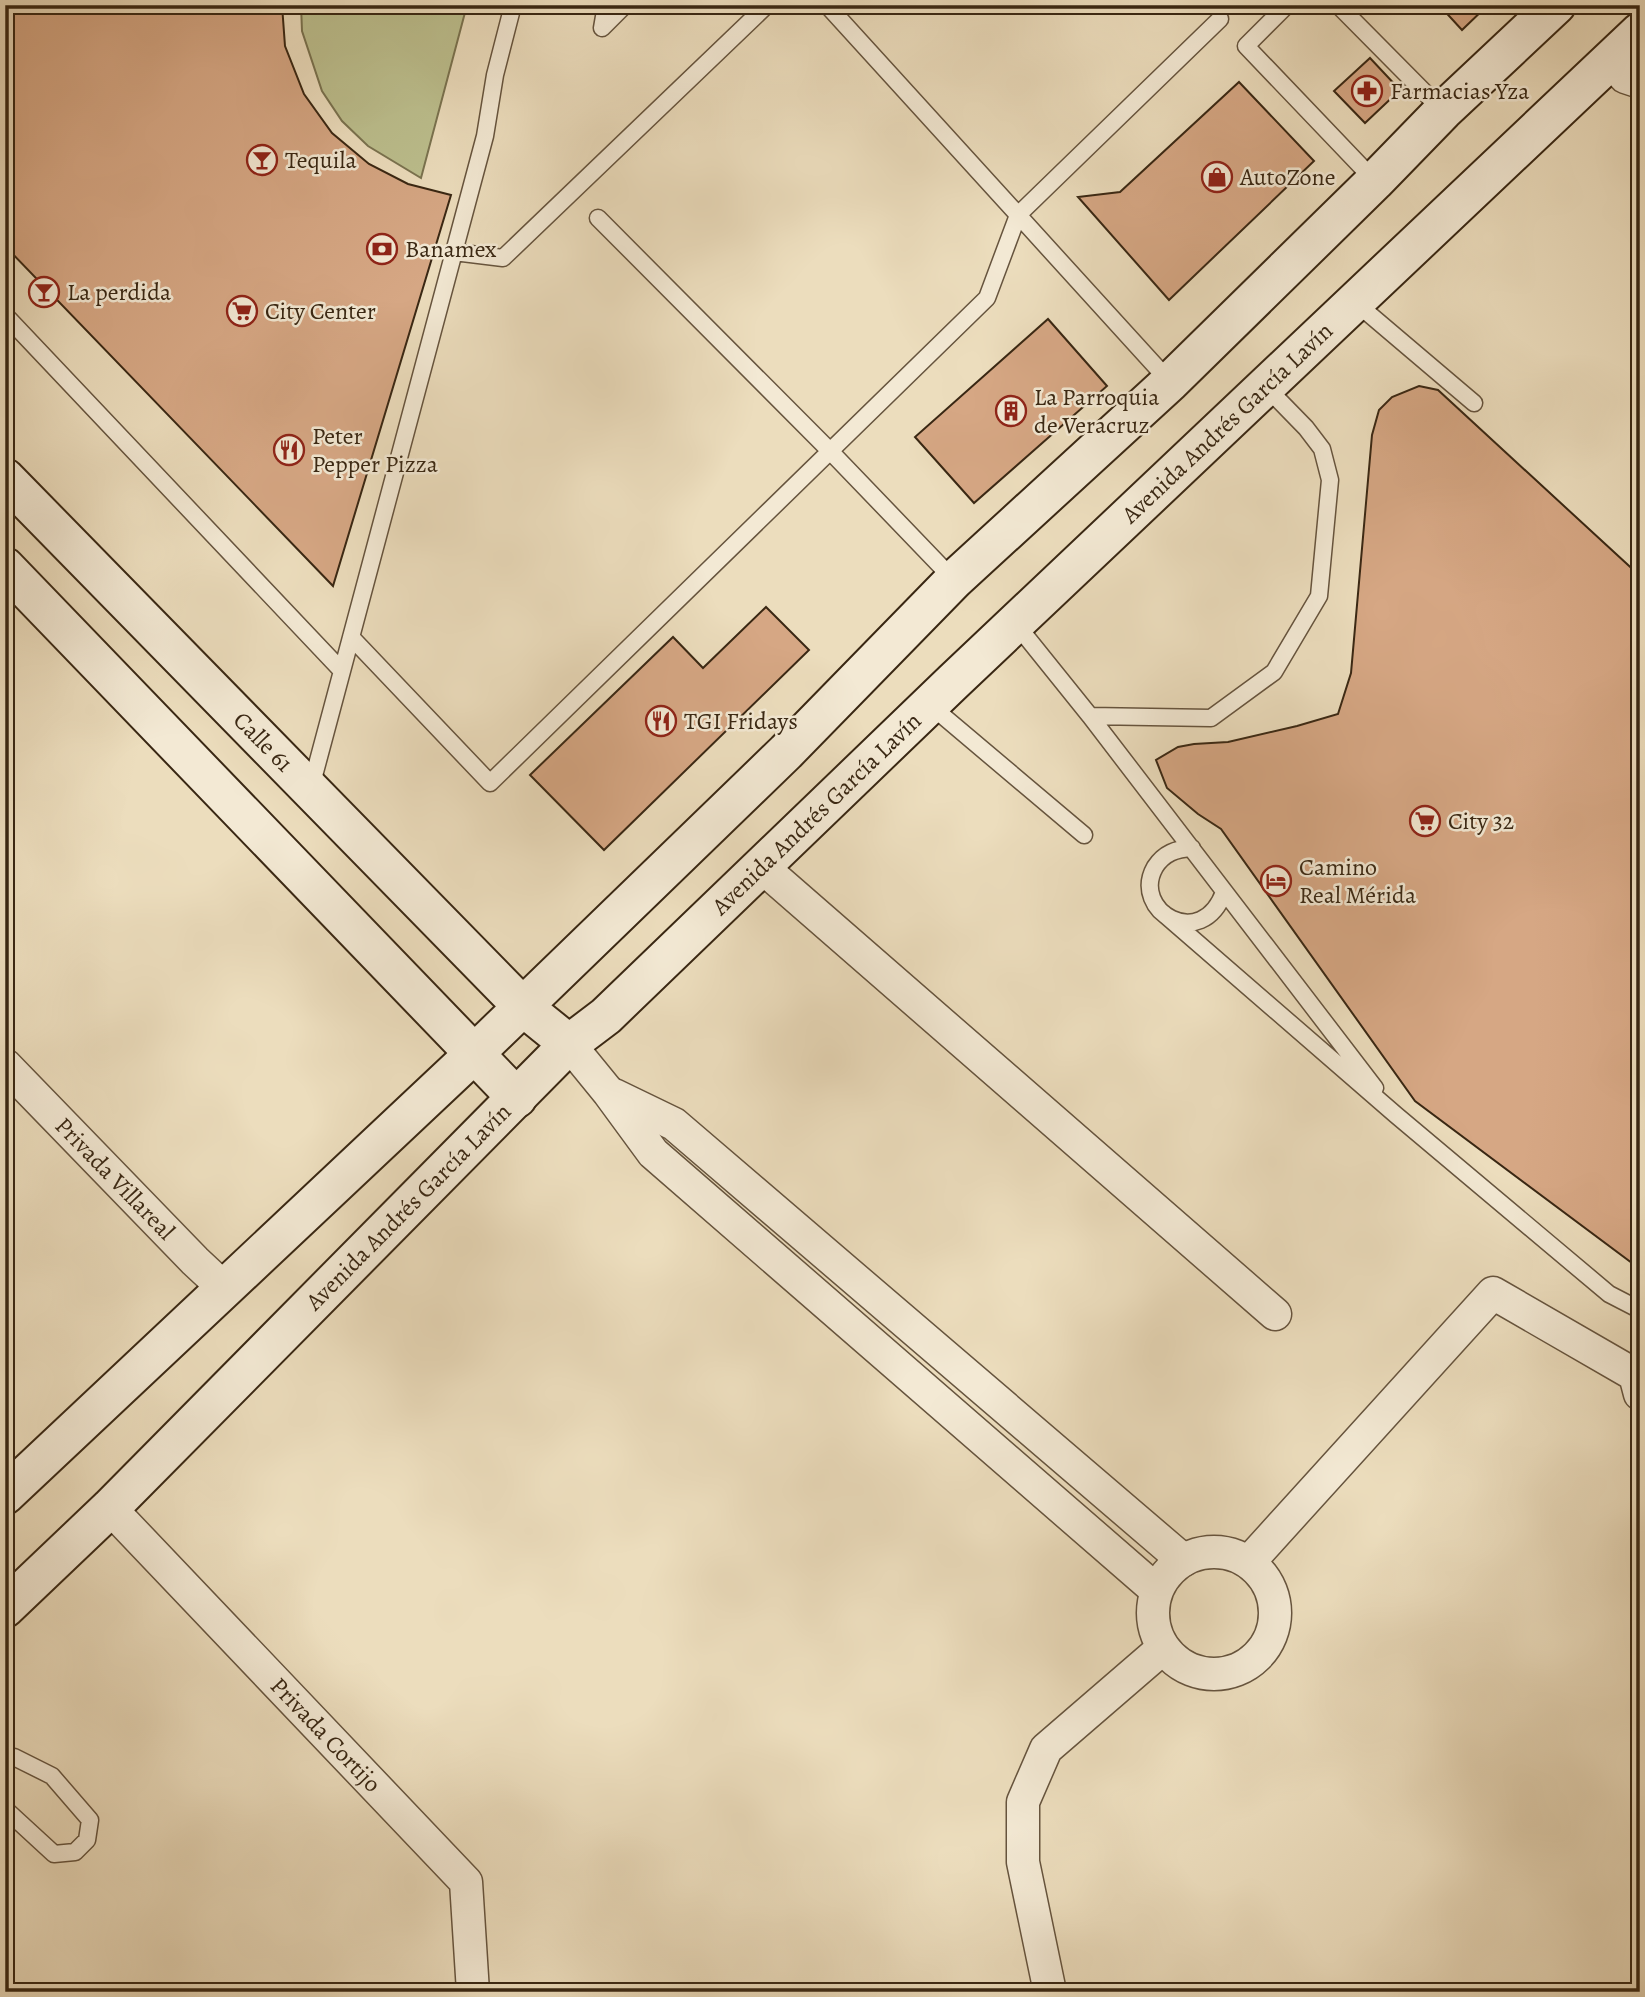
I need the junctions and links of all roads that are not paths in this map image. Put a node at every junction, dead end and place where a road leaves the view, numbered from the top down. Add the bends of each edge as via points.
1 (513, 5) edge
2 (607, 5) edge
3 (625, 5) edge
4 (767, 5) edge
5 (827, 5) edge
6 (1287, 5) edge
7 (1338, 5) edge
8 (1556, 5) edge
9 (1220, 19) dead end
10 (1640, 32) edge
11 (1626, 70) edge
12 (1443, 111) junction
13 (1375, 181) junction
14 (1018, 215) junction
15 (598, 218) dead end
16 (454, 252) junction
17 (1355, 302) junction
18 (5, 316) edge
19 (1170, 382) junction
20 (1266, 387) junction
21 (1474, 403) dead end
22 (830, 451) junction
23 (5, 478) edge
24 (5, 567) edge
25 (954, 580) junction
26 (1016, 624) junction
27 (351, 638) junction
28 (342, 671) junction
29 (930, 705) junction
30 (1090, 716) junction
31 (311, 789) junction
32 (1084, 835) dead end
33 (1192, 848) junction
34 (762, 867) junction
35 (1224, 892) junction
36 (1163, 914) junction
37 (522, 1006) junction
38 (569, 1044) junction
39 (475, 1053) junction
40 (5, 1065) edge
41 (609, 1093) junction
42 (517, 1098) junction
43 (1396, 1115) junction
44 (225, 1289) junction
45 (1640, 1310) edge
46 (1275, 1314) dead end
47 (1640, 1394) edge
48 (5, 1495) edge
49 (110, 1508) junction
50 (1182, 1560) junction
51 (1249, 1562) junction
52 (1156, 1590) junction
53 (5, 1608) edge
54 (1163, 1648) junction
55 (5, 1758) edge
56 (5, 1809) edge
57 (473, 1992) edge
58 (1050, 1992) edge

1 - 16 lane
2 - 3 lane via 602,28
4 - 16 lane via 503,258
5 - 14 lane
6 - 13 lane via 1245,46
7 - 12 lane
8 - 12 main road
9 - 14 lane
10 - 11 main road, Avenida Andrés García Lavín
11 - 17 main road, Avenida Andrés García Lavín
12 - 13 main road
13 - 19 main road
14 - 19 lane
14 - 22 lane via 987,298
15 - 22 lane
16 - 27 lane
17 - 20 main road, Avenida Andrés García Lavín
17 - 21 lane
18 - 28 lane
19 - 25 main road
20 - 26 main road, Avenida Andrés García Lavín
20 - 30 lane via 1322,449 1330,481 1319,596 1274,672 1211,718
22 - 25 lane
22 - 27 lane via 490,783
23 - 31 main road, Calle 61
24 - 39 main road
25 - 37 main road via 786,752
26 - 29 main road, Avenida Andrés García Lavín
26 - 30 lane
27 - 28 lane
28 - 31 lane
29 - 32 lane
29 - 34 main road, Avenida Andrés García Lavín
30 - 33 lane
31 - 37 main road, Calle 61
33 - 35 lane
33 - 36 lane via 1170,852 1154,870 1151,893
34 - 38 main road, Avenida Andrés García Lavín via 606,1016
34 - 46 street
35 - 36 lane via 1220,905 1199,921 1187,923
35 - 43 lane
36 - 43 lane
37 - 38 main road, Calle 61
37 - 39 main road
38 - 41 street
38 - 42 main road, Avenida Andrés García Lavín
39 - 42 main road
39 - 44 main road
40 - 44 street, Privada Villareal
41 - 50 street via 674,1124
41 - 52 street via 653,1153
42 - 49 main road, Avenida Andrés García Lavín
43 - 45 lane via 1609,1294
44 - 48 main road
47 - 51 street via 1635,1375 1493,1293
49 - 53 main road, Avenida Andrés García Lavín
49 - 57 street, Privada Cortijo via 466,1882
50 - 51 street via 1216,1552
50 - 52 street
51 - 54 street via 1263,1576 1276,1612 1273,1632 1251,1663 1233,1672 1194,1672
52 - 54 street via 1154,1630
54 - 58 street via 1046,1749 1023,1802 1023,1862
55 - 56 lane via 14,1757 52,1776 90,1820 87,1840 75,1853 54,1854

